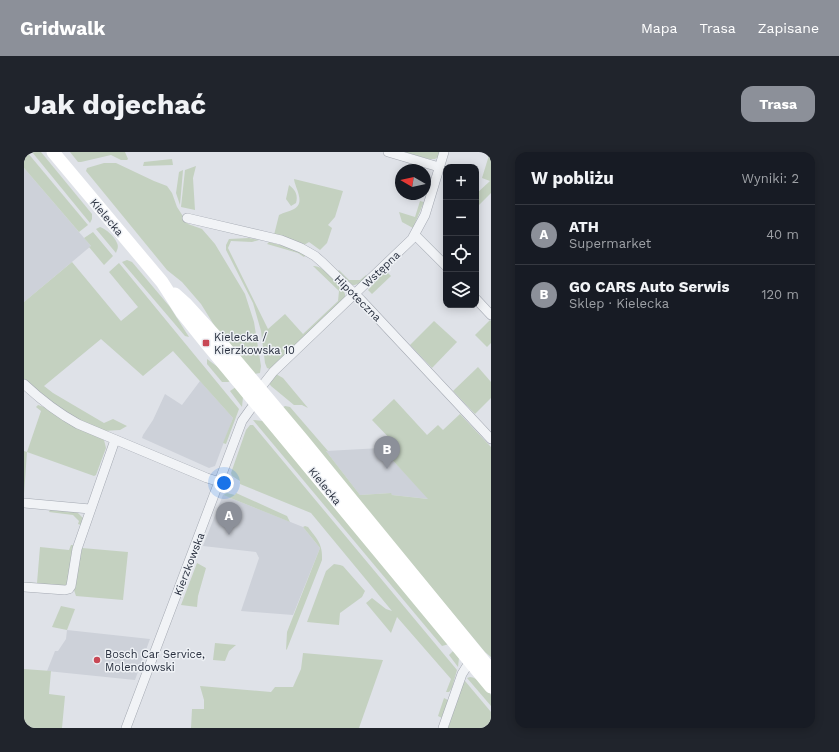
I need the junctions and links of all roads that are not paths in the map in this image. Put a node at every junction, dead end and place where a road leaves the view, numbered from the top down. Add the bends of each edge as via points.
1 (53, 152) edge
2 (388, 152) edge
3 (444, 152) edge
4 (439, 167) junction
5 (187, 218) dead end
6 (415, 235) junction
7 (443, 263) edge
8 (354, 295) junction
9 (479, 301) edge
10 (491, 315) edge
11 (24, 384) edge
12 (257, 396) junction
13 (491, 439) edge
14 (115, 440) junction
15 (220, 482) junction
16 (24, 503) edge
17 (90, 509) junction
18 (24, 587) edge
19 (474, 649) junction
20 (470, 662) junction
21 (488, 666) edge
22 (491, 687) edge
23 (126, 728) edge
24 (443, 728) edge

1 - 12 main road, Kielecka via 162,282 217,338
2 - 4 street
3 - 4 street, Wstępna
4 - 6 street, Wstępna via 425,215
5 - 8 street, Hipoteczna via 273,238 301,248 323,263
6 - 7 street
6 - 8 street, Wstępna
8 - 12 street, Wstępna via 273,372
8 - 13 street, Hipoteczna
9 - 10 street
11 - 14 street via 62,416
12 - 15 street, Kierzkowska via 242,421
12 - 19 main road, Kielecka via 301,438
12 - 20 main road, Kielecka
14 - 15 street
14 - 17 street
15 - 23 street, Kierzkowska
16 - 17 street
17 - 18 street via 69,589
19 - 20 street
19 - 21 main road, Kielecka
20 - 21 street via 477,661
20 - 22 main road, Kielecka
20 - 24 street via 462,674

